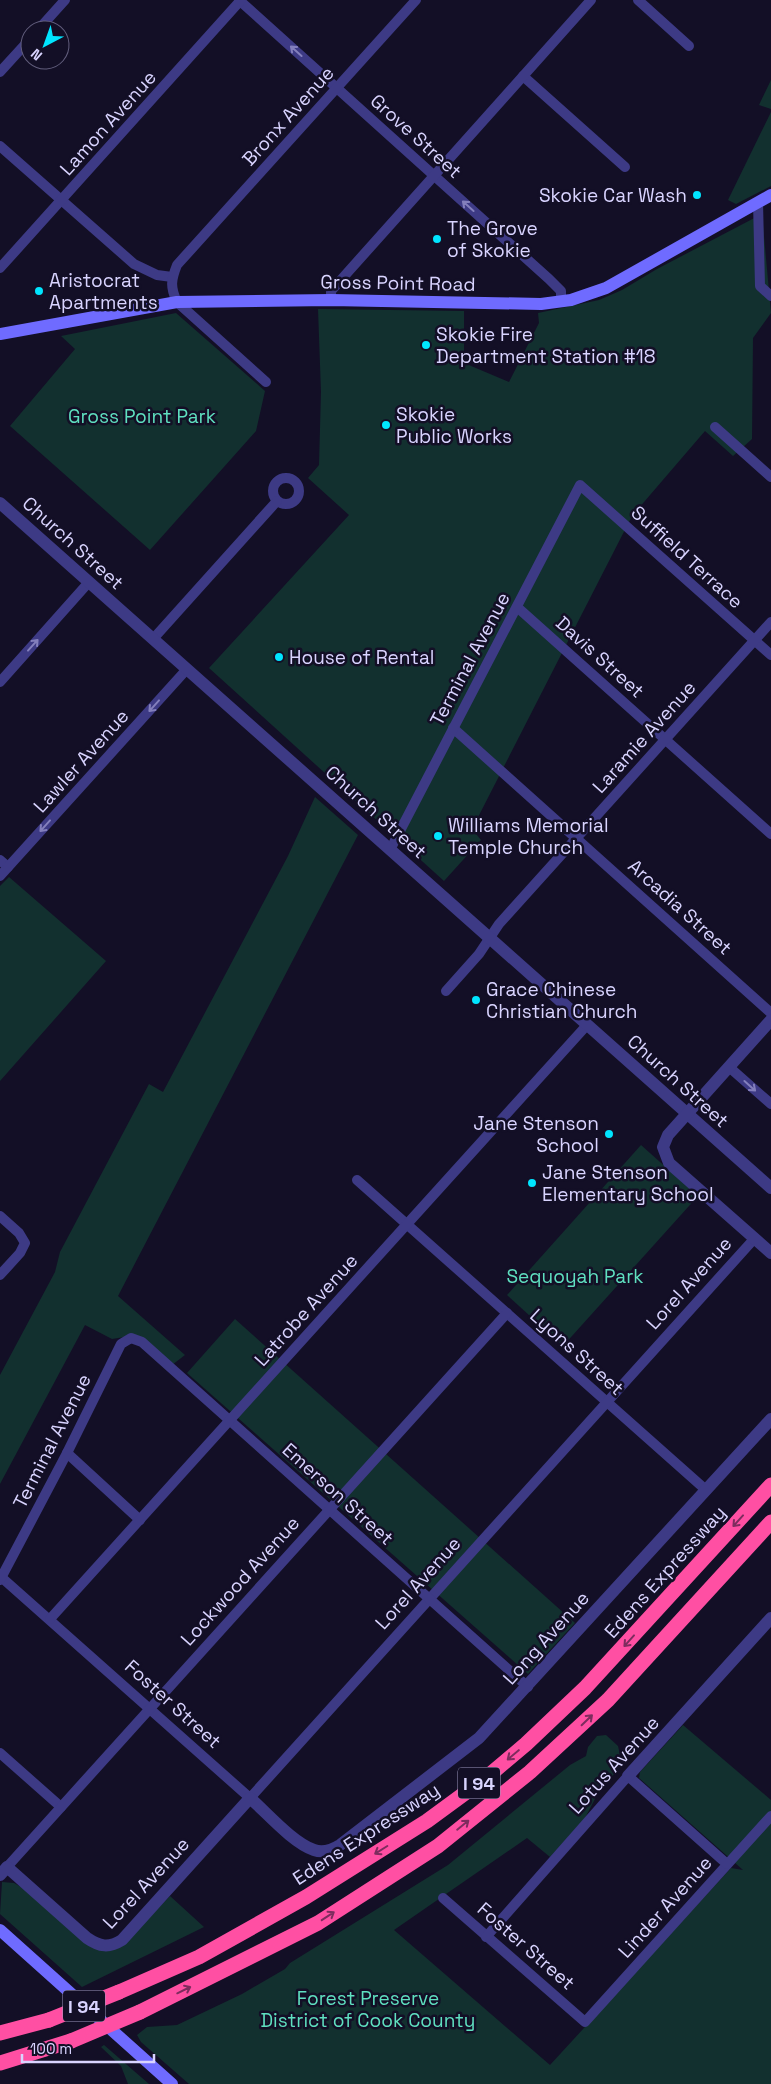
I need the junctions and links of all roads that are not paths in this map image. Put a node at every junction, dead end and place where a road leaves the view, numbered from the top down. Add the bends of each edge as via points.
1 (65, 0) edge
2 (240, 0) edge
3 (416, 0) edge
4 (591, 0) edge
5 (638, 0) edge
6 (47, 20) edge
7 (689, 46) dead end
8 (20, 50) edge
9 (0, 72) edge
10 (523, 76) junction
11 (337, 88) junction
12 (0, 146) edge
13 (625, 167) dead end
14 (434, 175) junction
15 (771, 195) edge
16 (62, 200) junction
17 (758, 202) junction
18 (186, 257) junction
19 (0, 268) edge
20 (172, 277) junction
21 (771, 296) edge
22 (331, 300) junction
23 (177, 302) junction
24 (561, 302) junction
25 (0, 334) edge
26 (266, 382) dead end
27 (715, 427) dead end
28 (771, 477) edge
29 (580, 485) joint
30 (277, 501) dead end
31 (0, 503) edge
32 (89, 582) junction
33 (517, 607) junction
34 (771, 622) edge
35 (153, 639) junction
36 (754, 640) junction
37 (771, 656) edge
38 (187, 670) junction
39 (0, 682) edge
40 (453, 728) junction
41 (665, 739) junction
42 (771, 834) edge
43 (576, 838) junction
44 (390, 850) junction
45 (4, 864) edge
46 (0, 876) edge
47 (490, 938) junction
48 (446, 991) dead end
49 (771, 1012) edge
50 (771, 1020) edge
51 (587, 1025) junction
52 (729, 1067) junction
53 (771, 1104) edge
54 (687, 1114) junction
55 (357, 1180) dead end
56 (771, 1188) edge
57 (0, 1216) edge
58 (407, 1224) junction
59 (754, 1239) junction
60 (771, 1254) edge
61 (0, 1275) edge
62 (507, 1313) junction
63 (121, 1344) joint
64 (607, 1402) junction
65 (771, 1418) edge
66 (230, 1421) junction
67 (67, 1453) junction
68 (771, 1485) edge
69 (706, 1490) junction
70 (329, 1510) junction
71 (140, 1520) junction
72 (771, 1522) edge
73 (1, 1578) edge
74 (429, 1599) junction
75 (771, 1618) edge
76 (50, 1619) junction
77 (528, 1687) junction
78 (150, 1709) junction
79 (0, 1754) edge
80 (628, 1776) junction
81 (250, 1798) junction
82 (61, 1807) junction
83 (771, 1816) edge
84 (322, 1852) joint
85 (727, 1864) junction
86 (4, 1871) edge
87 (443, 1898) dead end
88 (0, 1930) edge
89 (486, 1937) junction
90 (585, 2022) joint
91 (0, 2033) edge
92 (0, 2063) edge
93 (172, 2084) edge

1 - 6 street
11 -> 2 street, Grove Street
2 - 16 street, Lamon Avenue
3 - 11 street, Bronx Avenue
4 - 10 street
5 - 7 street
8 - 9 street
10 - 13 street
10 - 14 street
11 - 14 street, Grove Street
11 - 18 street, Bronx Avenue
12 - 16 street
14 - 22 street via 331,291
24 -> 14 street, Grove Street via 561,291
15 - 17 main road, Gross Point Road
16 - 19 street, Lamon Avenue
16 - 20 street via 134,264 157,275
17 - 21 street via 760,286
17 - 24 main road, Gross Point Road via 606,288
18 - 20 street, Bronx Avenue via 177,265
18 - 23 street, Bronx Avenue via 178,278
20 - 23 street via 171,289
22 - 23 main road, Gross Point Road
22 - 24 main road, Gross Point Road
23 - 25 main road, Gross Point Road
23 - 26 street
27 - 28 street
29 - 33 street, Terminal Avenue
29 - 36 street, Suffield Terrace
30 - 35 street
31 - 32 street, Church Street
32 - 35 street, Church Street
39 -> 32 street
33 - 40 street, Terminal Avenue
33 - 41 street, Davis Street
34 - 36 street, Laramie Avenue
35 - 38 street, Church Street
36 - 37 street, Suffield Terrace
36 - 41 street, Laramie Avenue
38 - 44 street, Church Street
38 -> 45 street, Lawler Avenue
40 - 43 street, Arcadia Street
40 - 44 street, Terminal Avenue
41 - 42 street, Davis Street
41 - 43 street, Laramie Avenue
43 - 47 street, Laramie Avenue
43 - 49 street, Arcadia Street
44 - 47 street, Church Street
45 - 46 street, Lawler Avenue
47 - 48 street, Laramie Avenue via 480,954
47 - 51 street, Church Street
50 - 52 street
51 - 54 street, Church Street
51 - 58 street, Latrobe Avenue
52 -> 53 street
52 - 54 street
54 - 56 street, Church Street
54 - 59 street via 664,1142 664,1155
55 - 58 street, Lyons Street
57 - 61 street via 25,1243
58 - 62 street, Lyons Street
58 - 66 street, Latrobe Avenue
59 - 60 street
59 - 64 street, Lorel Avenue
62 - 64 street, Lyons Street
62 - 70 street, Lockwood Avenue
63 - 66 street, Emerson Street via 130,1338 142,1342
63 - 67 street, Terminal Avenue
64 - 69 street, Lyons Street
64 - 74 street, Lorel Avenue
65 - 69 street, Long Avenue
66 - 70 street, Emerson Street
66 - 71 street, Latrobe Avenue
67 - 71 street
67 - 73 street, Terminal Avenue
68 -> 91 highway, Edens Expressway / I 94, bridge via 585,1688 487,1777 427,1821 306,1897 199,1957 49,2020
69 - 77 street, Long Avenue
70 - 74 street, Emerson Street
70 - 78 street, Lockwood Avenue
71 - 76 street, Latrobe Avenue
92 -> 72 highway, I 94, bridge via 71,2041 140,2012 318,1923 438,1846 530,1772 608,1700
73 - 76 street, Foster Street
74 - 77 street, Emerson Street
74 - 81 street, Lorel Avenue
75 - 80 street, Lotus Avenue
76 - 78 street, Foster Street
77 - 84 street, Long Avenue via 472,1744 363,1830
78 - 81 street, Foster Street
78 - 82 street, Lockwood Avenue
79 - 82 street
80 - 85 street
80 - 89 street, Lotus Avenue
81 - 84 street, Foster Street via 299,1842
81 - 86 street, Lorel Avenue via 122,1940 106,1946 96,1944
82 - 86 street, Lockwood Avenue
83 - 85 street, Linder Avenue
85 - 90 street, Linder Avenue
87 - 89 street, Foster Street
88 - 93 main road
89 - 90 street, Foster Street

